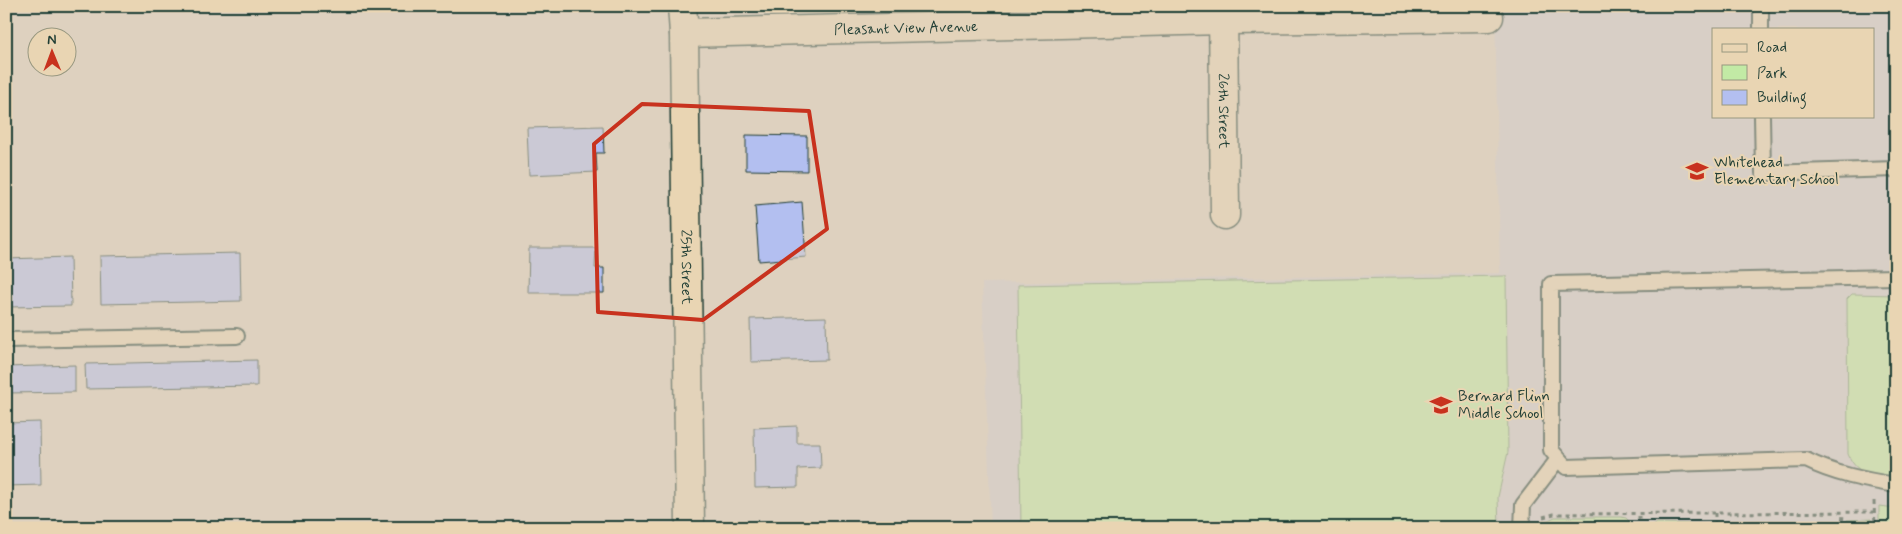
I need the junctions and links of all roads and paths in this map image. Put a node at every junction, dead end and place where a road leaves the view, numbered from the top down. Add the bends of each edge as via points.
1 (682, 6) edge
2 (1761, 6) edge
3 (1223, 13) edge
4 (1490, 17) dead end
5 (1761, 28) edge
6 (684, 33) junction
7 (1762, 118) edge
8 (1896, 169) edge
9 (1226, 215) dead end
10 (1896, 277) edge
11 (237, 336) dead end
12 (6, 340) edge
13 (1558, 458) junction
14 (1896, 485) edge
15 (1874, 512) dead end
16 (1715, 513) junction
17 (1843, 513) junction
18 (1554, 514) dead end
19 (1639, 514) junction
20 (690, 528) edge
21 (1522, 528) edge
22 (1639, 528) edge
23 (1715, 528) edge
24 (1842, 528) edge

1 - 6 street, 25th Street
2 - 5 lane
3 - 4 street, Pleasant View Avenue
3 - 6 street, Pleasant View Avenue
3 - 9 street, 26th Street
6 - 20 street, 25th Street
7 - 8 lane via 1763,173
10 - 13 lane via 1551,284 1551,450
11 - 12 lane
13 - 14 lane via 1566,467 1806,460 1822,468
13 - 21 lane via 1523,505
15 - 17 path
16 - 17 path
16 - 19 path
16 - 23 path
17 - 24 path
18 - 19 path
19 - 22 path

